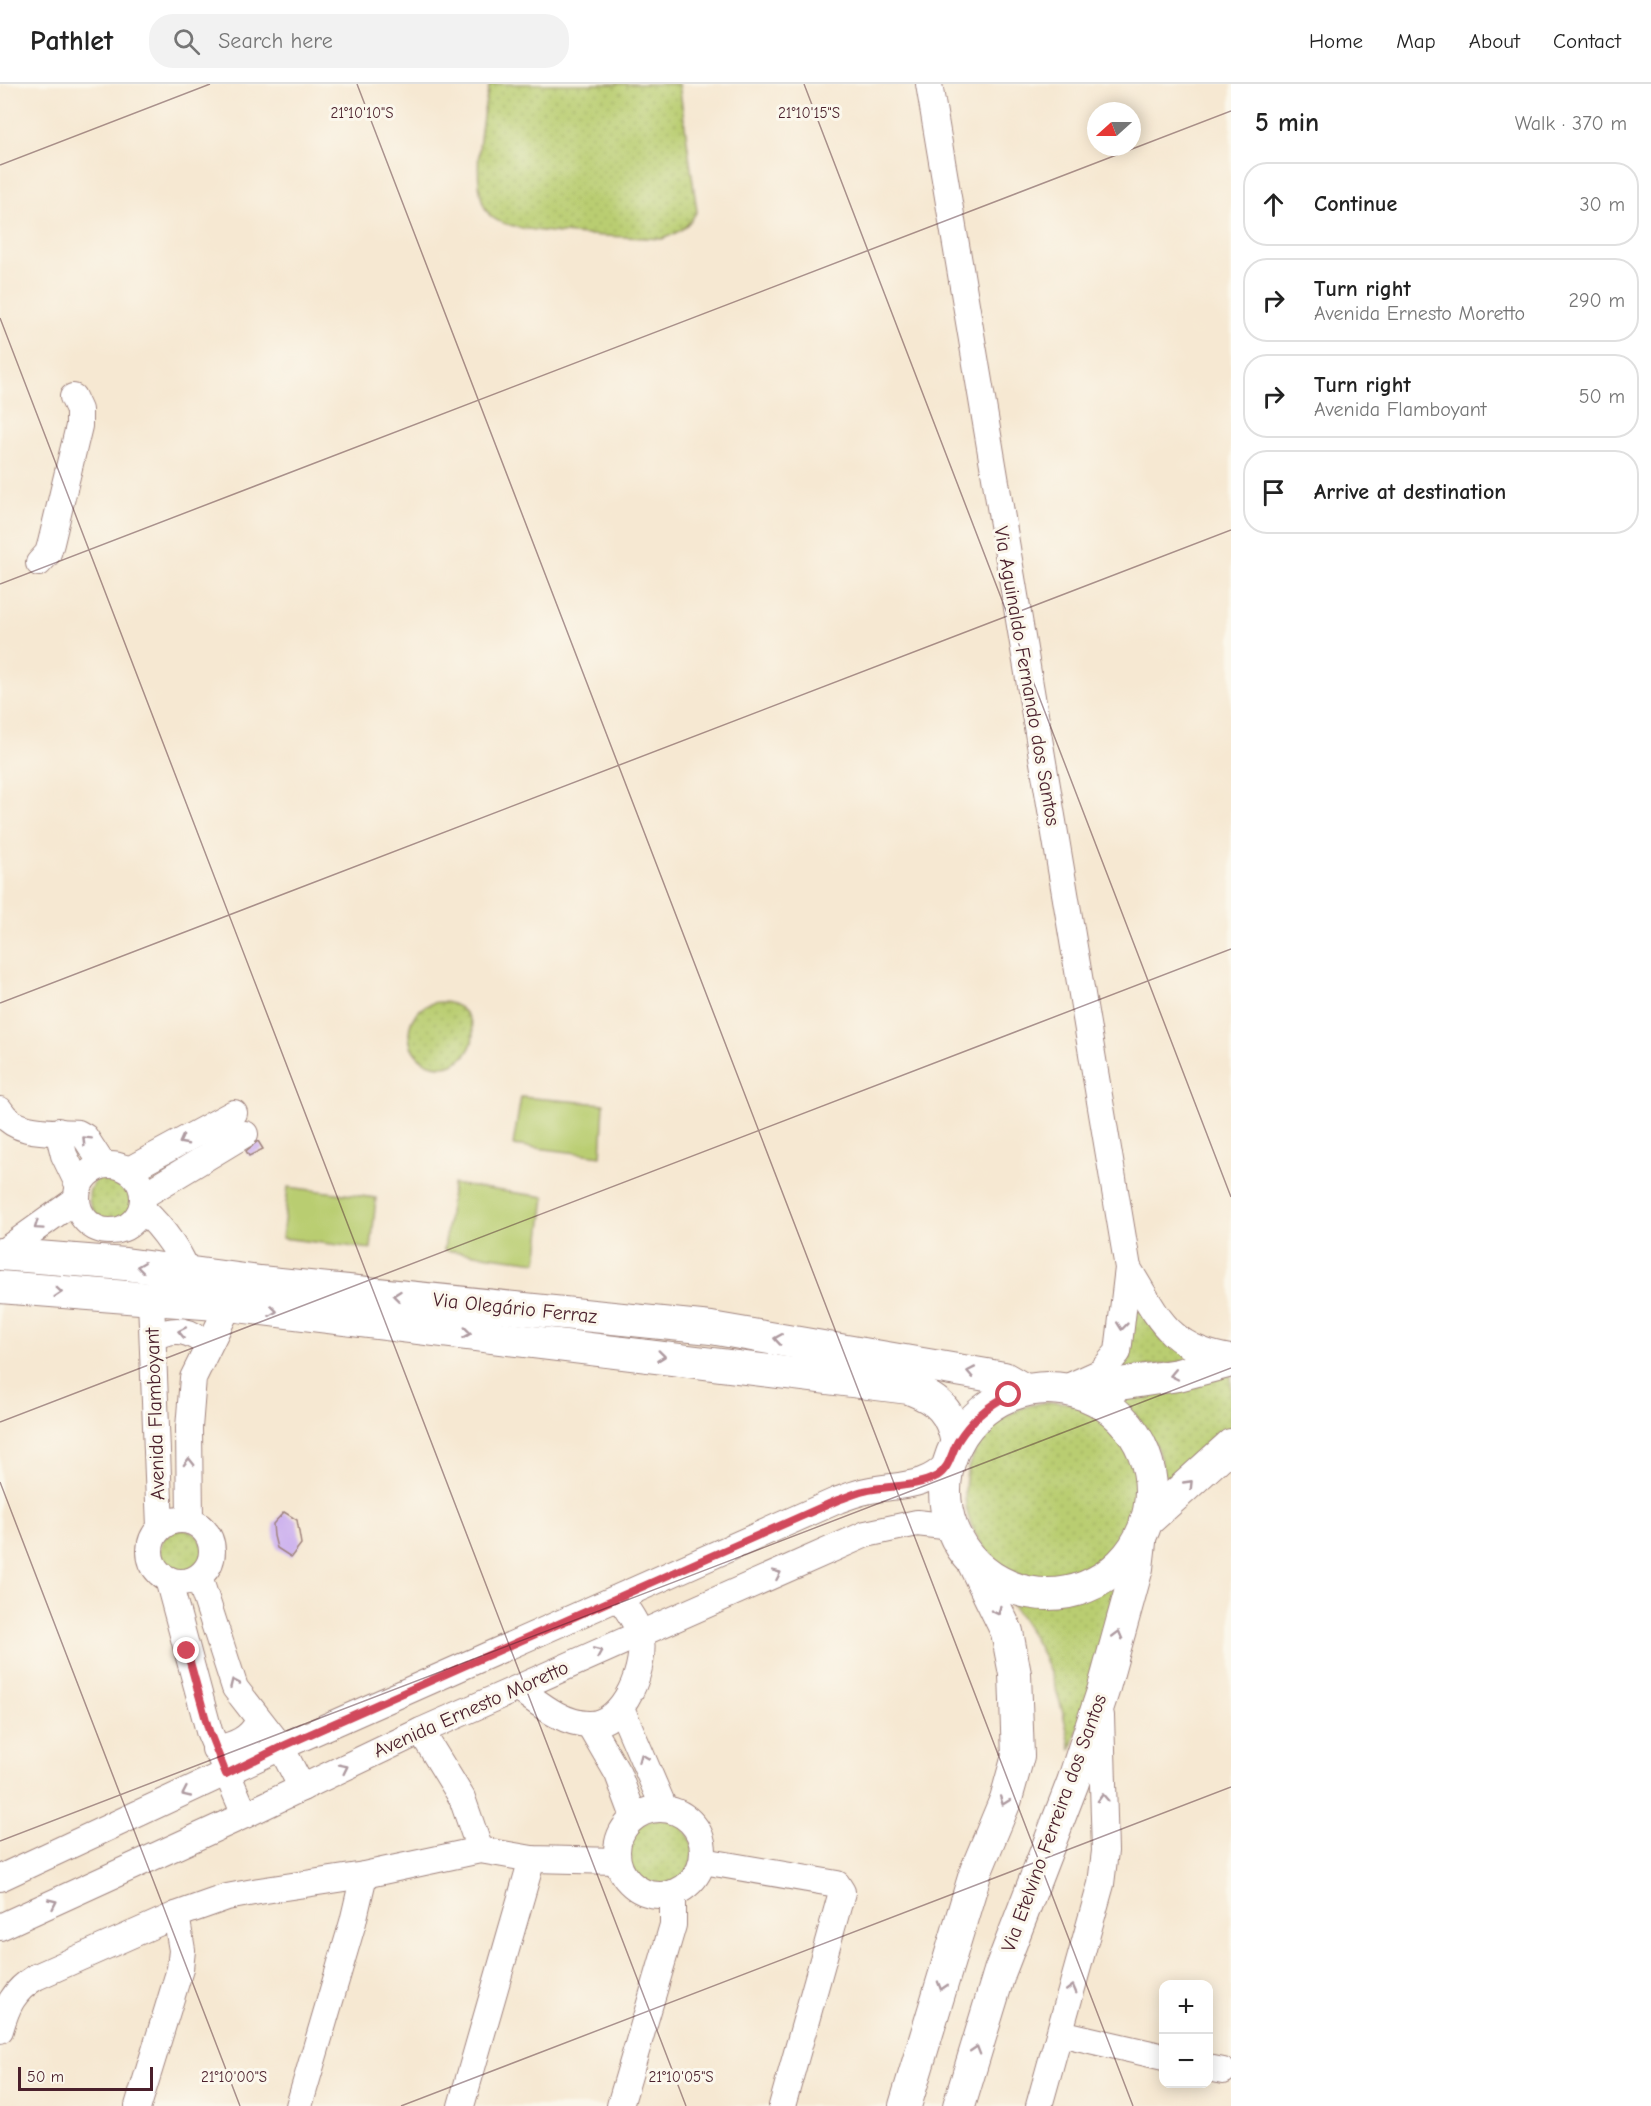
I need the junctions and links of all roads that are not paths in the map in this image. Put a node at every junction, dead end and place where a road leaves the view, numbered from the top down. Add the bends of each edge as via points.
1 (929, 84) edge
2 (73, 397) dead end
3 (39, 563) dead end
4 (0, 1110) edge
5 (58, 1131) junction
6 (104, 1165) junction
7 (129, 1170) junction
8 (78, 1192) junction
9 (143, 1202) junction
10 (0, 1254) edge
11 (1128, 1268) junction
12 (0, 1287) edge
13 (190, 1288) junction
14 (151, 1301) junction
15 (229, 1305) junction
16 (153, 1337) junction
17 (208, 1346) junction
18 (1231, 1359) edge
19 (1025, 1390) junction
20 (1069, 1390) junction
21 (1231, 1445) edge
22 (953, 1452) junction
23 (190, 1521) junction
24 (159, 1527) junction
25 (952, 1527) junction
26 (1143, 1530) junction
27 (971, 1559) junction
28 (199, 1577) junction
29 (168, 1580) junction
30 (620, 1598) junction
31 (554, 1628) junction
32 (640, 1635) junction
33 (571, 1664) junction
34 (519, 1689) junction
35 (1103, 1691) junction
36 (626, 1718) junction
37 (259, 1721) junction
38 (421, 1731) junction
39 (595, 1733) junction
40 (281, 1747) junction
41 (215, 1749) junction
42 (226, 1774) junction
43 (302, 1788) junction
44 (664, 1808) junction
45 (245, 1815) junction
46 (634, 1817) junction
47 (480, 1850) junction
48 (532, 1859) junction
49 (617, 1861) junction
50 (703, 1861) junction
51 (364, 1875) junction
52 (0, 1878) edge
53 (673, 1893) junction
54 (176, 1915) junction
55 (0, 1927) edge
56 (0, 2030) edge
57 (1060, 2033) junction
58 (1159, 2056) edge
59 (138, 2106) edge
60 (299, 2106) edge
61 (461, 2106) edge
62 (620, 2106) edge
63 (782, 2106) edge
64 (905, 2106) edge
65 (959, 2106) edge
66 (1039, 2106) edge

1 - 11 street, Via Aguinaldo Fernando dos Santos
2 - 3 street via 79,410 79,426 51,543
4 - 5 street via 14,1125 27,1130
6 -> 5 street via 86,1137
5 - 8 street
6 - 7 street via 120,1165
6 - 8 street via 86,1174
7 - 9 street via 140,1182
9 -> 7 street via 240,1124
8 - 9 street via 80,1211 87,1222 111,1232 134,1221
8 -> 10 street
9 - 13 street
13 -> 10 main road, Via Olegário Ferraz via 125,1264
11 - 18 street, Via Aguinaldo Fernando dos Santos via 1174,1337 1193,1348
11 -> 20 street, Via Aguinaldo Fernando dos Santos via 1118,1352 1101,1372
12 -> 14 main road, Via Olegário Ferraz
13 - 14 main road, Via Olegário Ferraz
13 - 15 main road, Via Olegário Ferraz
19 -> 13 main road, Via Olegário Ferraz via 1004,1378 711,1328
14 - 16 street, Avenida Flamboyant
15 - 17 street, Avenida Flamboyant
15 -> 22 main road, Via Olegário Ferraz via 909,1388 930,1396 953,1421
17 -> 16 street via 188,1331 178,1329
16 - 24 street, Avenida Flamboyant
23 -> 17 street, Avenida Flamboyant via 193,1378
18 -> 20 main road via 1178,1375
19 - 20 main road
19 - 22 main road via 992,1404 972,1421
20 - 26 main road via 1087,1395 1115,1412 1136,1437 1150,1480
26 -> 21 main road
22 - 25 main road via 946,1482
22 - 30 street, Avenida Ernesto Moretto via 938,1475 838,1500
23 - 24 street via 168,1522
23 - 28 street via 206,1532 211,1541 211,1561
24 - 29 street via 150,1545 150,1556 153,1566
25 - 27 main road
32 -> 25 street, Avenida Ernesto Moretto via 866,1534 918,1523
26 - 27 main road via 1124,1561 1100,1581 1053,1594 1012,1588
35 -> 26 main road, Via Etelvino Ferreira dos Santos via 1137,1568
27 -> 64 main road via 1007,1632 1015,1674 1018,1756 1006,1799 976,1871
28 - 29 street
37 -> 28 street via 235,1688
29 - 41 street
30 - 31 street, Avenida Ernesto Moretto
30 - 32 street
31 - 33 street
31 - 40 street, Avenida Ernesto Moretto
33 -> 32 street, Avenida Ernesto Moretto
32 - 36 street via 639,1668
33 - 34 street, Avenida Ernesto Moretto
34 - 38 street, Avenida Ernesto Moretto
34 - 39 street via 549,1711
57 -> 35 street via 1101,1884
65 -> 35 main road, Via Etelvino Ferreira dos Santos via 1000,1971 1073,1782
36 - 39 street
44 -> 36 street
37 - 40 street
37 - 41 street via 243,1740
43 -> 38 street, Avenida Ernesto Moretto
38 - 47 street via 462,1798
39 - 46 street via 618,1774
40 - 42 street, Avenida Ernesto Moretto
40 - 43 street
41 - 42 street
42 - 45 street
42 -> 52 street, Avenida Ernesto Moretto
43 - 45 street, Avenida Ernesto Moretto
44 - 46 street via 653,1808
44 - 50 street via 684,1815 698,1831
55 -> 45 street, Avenida Ernesto Moretto
46 - 49 street via 620,1834
47 - 48 street
47 - 51 street
48 - 49 street
48 - 61 street
49 - 53 street via 624,1876 641,1891
50 - 53 street via 689,1884
50 - 63 street via 837,1884 842,1892
51 - 54 street via 226,1897
51 - 60 street
53 - 62 street via 673,1924
54 - 56 street via 26,1983 8,2002
54 - 59 street via 182,1950 180,1969
57 - 58 street
57 - 66 street

